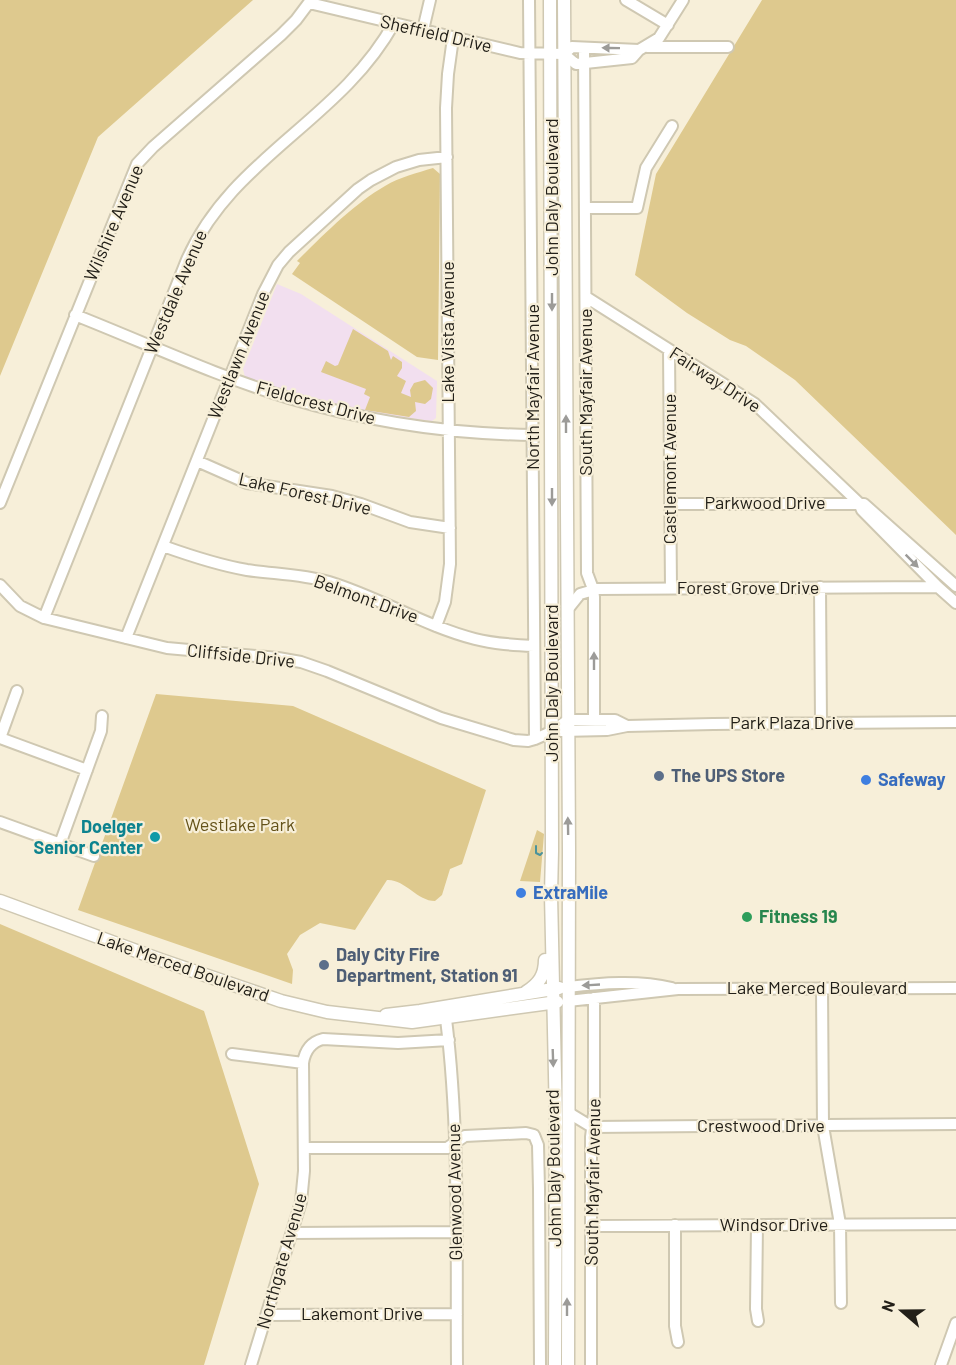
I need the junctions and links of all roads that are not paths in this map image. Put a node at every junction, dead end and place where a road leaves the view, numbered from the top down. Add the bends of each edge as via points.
1 (430, 0) edge
2 (529, 0) edge
3 (550, 0) edge
4 (564, 0) edge
5 (626, 0) edge
6 (683, 0) edge
7 (310, 2) edge
8 (394, 23) junction
9 (668, 25) junction
10 (423, 30) junction
11 (453, 38) junction
12 (728, 47) dead end
13 (584, 48) junction
14 (642, 48) junction
15 (531, 54) junction
16 (557, 54) junction
17 (585, 63) junction
18 (672, 126) dead end
19 (447, 157) junction
20 (586, 208) junction
21 (586, 297) junction
22 (75, 315) junction
23 (153, 346) junction
24 (669, 350) junction
25 (230, 377) junction
26 (449, 431) junction
27 (533, 435) junction
28 (197, 461) junction
29 (0, 502) edge
30 (859, 503) junction
31 (670, 504) junction
32 (450, 528) junction
33 (163, 546) junction
34 (956, 585) edge
35 (1, 587) edge
36 (820, 587) junction
37 (938, 587) junction
38 (671, 588) junction
39 (593, 589) junction
40 (956, 603) edge
41 (568, 609) junction
42 (44, 618) junction
43 (436, 626) junction
44 (126, 638) junction
45 (534, 646) junction
46 (17, 691) dead end
47 (102, 716) dead end
48 (594, 720) junction
49 (821, 723) junction
50 (956, 723) edge
51 (568, 725) junction
52 (627, 726) junction
53 (551, 732) junction
54 (0, 738) edge
55 (535, 739) junction
56 (87, 770) junction
57 (0, 822) edge
58 (60, 844) junction
59 (94, 856) dead end
60 (551, 888) junction
61 (0, 901) edge
62 (568, 987) junction
63 (822, 988) junction
64 (956, 988) edge
65 (552, 989) junction
66 (678, 990) junction
67 (521, 994) junction
68 (594, 998) junction
69 (568, 1001) junction
70 (552, 1002) junction
71 (457, 1005) junction
72 (420, 1011) junction
73 (370, 1016) junction
74 (446, 1019) junction
75 (448, 1040) junction
76 (232, 1054) dead end
77 (303, 1063) junction
78 (569, 1113) junction
79 (956, 1124) edge
80 (823, 1125) junction
81 (592, 1127) junction
82 (455, 1142) junction
83 (304, 1148) junction
84 (840, 1224) junction
85 (956, 1224) edge
86 (675, 1225) junction
87 (757, 1225) junction
88 (591, 1226) junction
89 (457, 1232) junction
90 (292, 1233) junction
91 (841, 1303) dead end
92 (457, 1314) junction
93 (267, 1315) junction
94 (758, 1321) dead end
95 (956, 1323) edge
96 (678, 1342) dead end
97 (251, 1365) edge
98 (457, 1365) edge
99 (540, 1365) edge
100 (555, 1365) edge
101 (568, 1365) edge
102 (591, 1365) edge
103 (941, 1365) edge

1 - 10 street
2 - 15 street, North Mayfair Avenue
3 - 16 main road, John Daly Boulevard
4 - 16 main road, John Daly Boulevard
5 - 9 street
6 - 9 street
7 - 8 street, Sheffield Drive
7 - 22 street, Wilshire Avenue via 289,28 137,164
8 - 10 street, Sheffield Drive
8 - 23 street, Westdale Avenue via 354,79 243,178 216,208 190,251
9 - 14 street via 659,38
10 - 11 street, Sheffield Drive
11 - 15 street, Sheffield Drive
11 - 19 street, Lake Vista Avenue via 446,91
12 - 14 street
14 -> 13 street
13 - 16 street via 572,47
13 - 17 street, South Mayfair Avenue
14 - 17 street via 632,58
15 - 16 street, Sheffield Drive
15 - 27 street, North Mayfair Avenue
16 - 17 street via 576,64
41 -> 16 main road, John Daly Boulevard
16 -> 53 main road, John Daly Boulevard
17 - 20 street, South Mayfair Avenue
18 - 20 street via 646,168 637,207
19 - 25 street, Westlawn Avenue via 408,164 370,180 299,241 270,279
19 - 26 street, Lake Vista Avenue
20 - 21 street, South Mayfair Avenue
21 - 24 street, Fairway Drive
21 - 39 street, South Mayfair Avenue via 587,573
22 - 23 street, Fieldcrest Drive
22 - 29 street, Wilshire Avenue
23 - 25 street, Fieldcrest Drive
23 - 42 street, Westdale Avenue
24 - 30 street, Fairway Drive via 755,404
24 - 31 street, Castlemont Avenue
25 - 26 street, Fieldcrest Drive via 286,398 356,416
25 - 28 street, Westlawn Avenue
26 - 27 street, Fieldcrest Drive
26 - 32 street, Lake Vista Avenue
27 - 45 street, North Mayfair Avenue
28 - 32 street, Lake Forest Drive via 247,483 332,496 410,522
28 - 33 street, Westlawn Avenue
30 - 31 street, Parkwood Drive
30 - 34 street, Fairway Drive
30 -> 37 street, Fairway Drive
31 - 38 street, Castlemont Avenue
32 - 43 street, Lake Vista Avenue via 449,577
33 - 43 street, Belmont Drive via 219,564 327,582
33 - 44 street, Westlawn Avenue
35 - 42 street, Cliffside Drive via 20,606
36 - 37 street, Forest Grove Drive
36 - 38 street, Forest Grove Drive
36 - 49 street
37 - 40 street, Fairway Drive
38 - 39 street, Forest Grove Drive
39 - 41 street via 579,594
48 -> 39 street, South Mayfair Avenue
41 - 51 main road, John Daly Boulevard
42 - 44 street, Cliffside Drive
43 - 45 street, Belmont Drive via 483,641
44 - 55 street, Cliffside Drive via 166,648 301,662 456,723 514,740
45 - 55 street, North Mayfair Avenue
46 - 54 street
47 - 56 street via 101,731
48 - 51 street, Park Plaza Drive
48 - 52 street, Park Plaza Drive via 615,720
49 - 50 street, Park Plaza Drive
49 - 52 street, Park Plaza Drive
51 - 52 street, Park Plaza Drive via 607,730
51 - 53 street, Park Plaza Drive
62 -> 51 main road, John Daly Boulevard
53 - 55 street, Cliffside Drive
53 - 60 main road, John Daly Boulevard
54 - 56 street
56 - 58 street
57 - 58 street
58 - 59 street
60 - 65 main road, John Daly Boulevard
60 - 67 main road via 545,908 545,970 536,985
61 - 73 main road, Lake Merced Boulevard via 281,1001 327,1012
62 - 65 main road, Lake Merced Boulevard
66 -> 62 street, Lake Merced Boulevard via 647,985
62 - 69 main road, John Daly Boulevard
63 - 64 street, Lake Merced Boulevard
63 - 66 street, Lake Merced Boulevard
63 - 80 street
65 - 67 main road, Lake Merced Boulevard
65 - 70 main road, John Daly Boulevard
66 - 68 street, Lake Merced Boulevard
67 - 71 main road, Lake Merced Boulevard
68 - 69 street, Lake Merced Boulevard
68 - 81 street, South Mayfair Avenue
69 - 70 main road, Lake Merced Boulevard
69 - 78 main road, John Daly Boulevard
70 - 74 main road, Lake Merced Boulevard
70 -> 100 main road, John Daly Boulevard via 556,1120
71 - 72 main road, Lake Merced Boulevard
71 - 74 main road
72 - 73 main road, Lake Merced Boulevard
72 - 74 main road
73 - 74 main road, Lake Merced Boulevard via 401,1022
74 - 75 street, Glenwood Avenue
75 - 77 street via 398,1043 323,1039 308,1047
75 - 82 street, Glenwood Avenue
76 - 77 street
77 - 83 street, Northgate Avenue
78 - 81 street
101 -> 78 main road, John Daly Boulevard
79 - 80 street, Crestwood Drive
80 - 81 street, Crestwood Drive
80 - 84 street
81 - 88 street, South Mayfair Avenue
82 - 83 street via 447,1148
82 - 89 street, Glenwood Avenue
82 - 99 street via 465,1136 526,1133 534,1135 538,1145
83 - 90 street, Northgate Avenue via 303,1187
84 - 85 street, Windsor Drive
84 - 87 street, Windsor Drive
84 - 91 street
86 - 87 street, Windsor Drive
86 - 88 street, Windsor Drive
86 - 96 street
87 - 94 street
88 - 102 street, South Mayfair Avenue
89 - 90 street
89 - 92 street, Glenwood Avenue
90 - 93 street, Northgate Avenue
92 - 93 street, Lakemont Drive
92 - 98 street, Glenwood Avenue
93 - 97 street, Northgate Avenue
95 - 103 street

